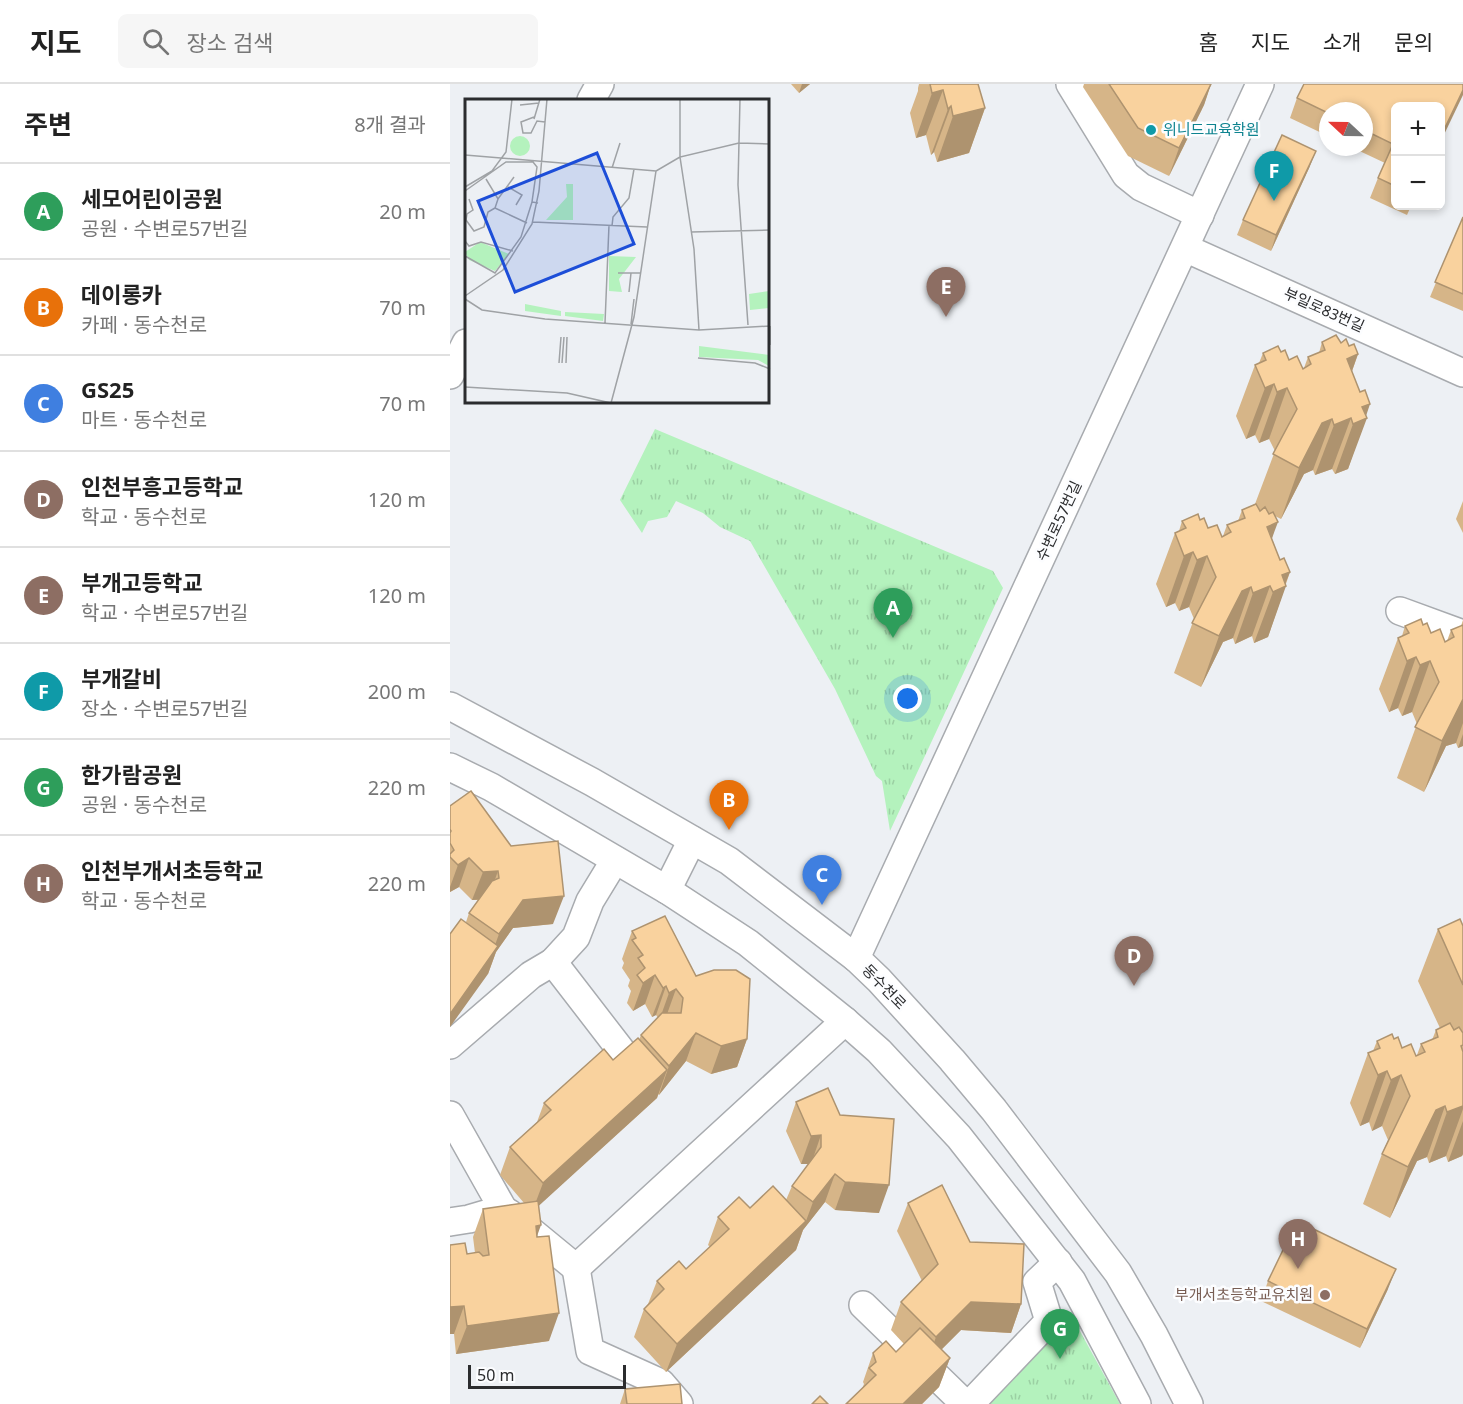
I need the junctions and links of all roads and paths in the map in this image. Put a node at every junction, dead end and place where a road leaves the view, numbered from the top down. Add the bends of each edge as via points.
1 (600, 84) edge
2 (1070, 84) edge
3 (1260, 84) edge
4 (592, 99) edge
5 (1200, 215) junction
6 (1185, 248) junction
7 (465, 345) edge
8 (1463, 373) edge
9 (450, 375) edge
10 (1400, 611) dead end
11 (1463, 634) edge
12 (450, 706) edge
13 (450, 767) edge
14 (692, 840) junction
15 (615, 860) junction
16 (667, 890) junction
17 (856, 958) junction
18 (553, 962) junction
19 (845, 1021) junction
20 (450, 1045) edge
21 (627, 1058) edge
22 (450, 1115) edge
23 (503, 1209) junction
24 (450, 1222) edge
25 (1058, 1262) junction
26 (576, 1268) junction
27 (862, 1305) dead end
28 (679, 1404) edge
29 (967, 1404) edge
30 (1137, 1404) edge
31 (1189, 1404) edge

1 - 4 street
2 - 5 street via 1126,175 1141,187
3 - 5 street, 수변로57번길
5 - 6 street, 수변로57번길
6 - 8 street, 부일로83번길
6 - 17 street, 수변로57번길
7 - 9 street
10 - 11 street
12 - 14 street, 동수천로
13 - 15 street
14 - 16 street
14 - 17 street, 동수천로 via 729,861
15 - 16 street
15 - 18 street via 590,901 576,937
16 - 19 street via 748,943
17 - 31 street, 동수천로 via 987,1102 1118,1273
18 - 20 street via 531,975
18 - 21 street
19 - 25 street via 879,1051 959,1137
19 - 26 street
22 - 23 street
23 - 24 street
23 - 26 street
25 - 29 street via 1037,1282 1048,1321
25 - 30 street
26 - 28 street via 590,1351 661,1383
27 - 29 street

